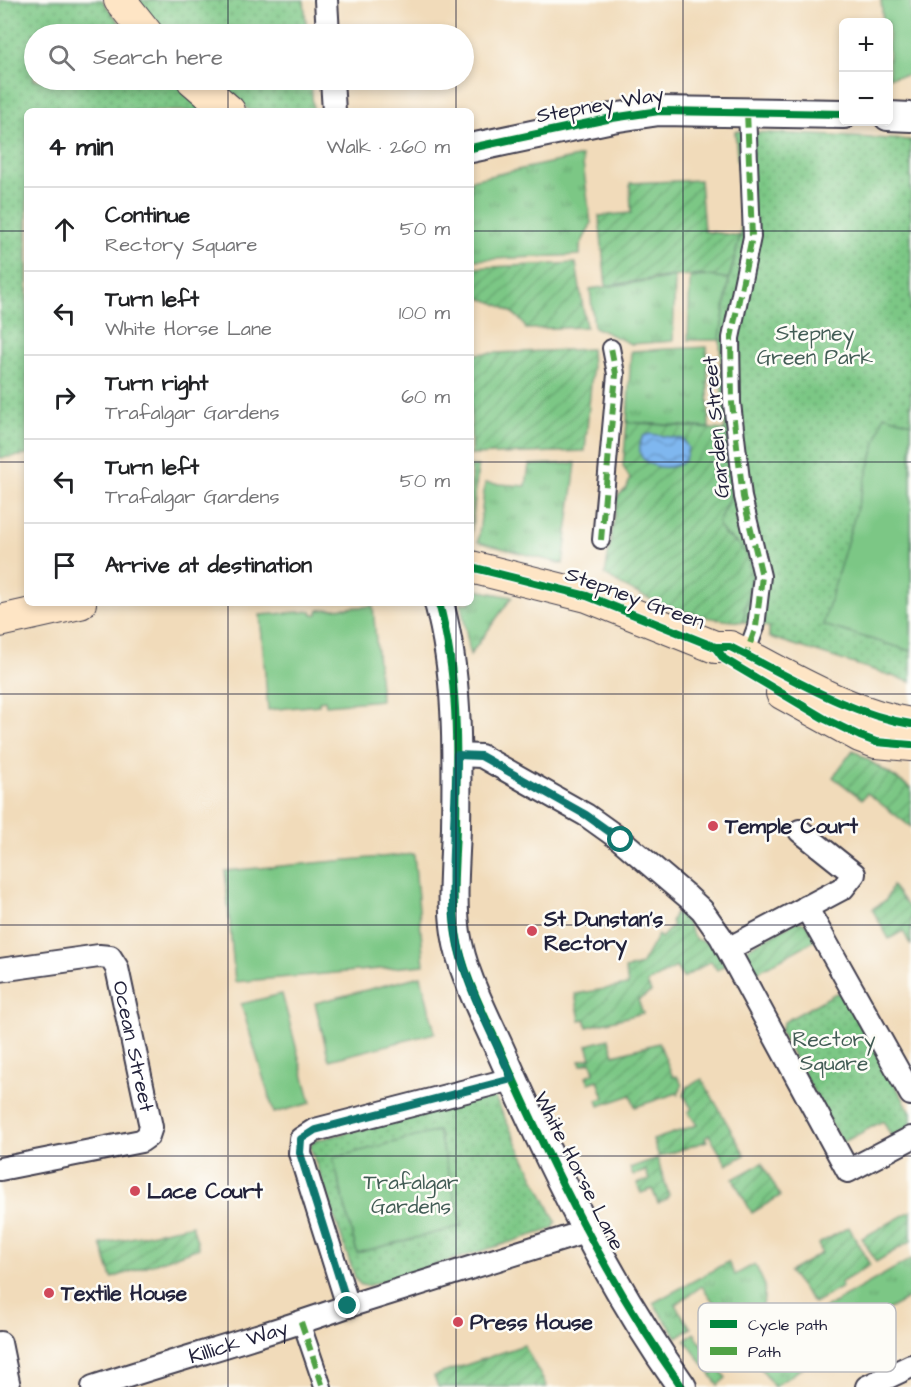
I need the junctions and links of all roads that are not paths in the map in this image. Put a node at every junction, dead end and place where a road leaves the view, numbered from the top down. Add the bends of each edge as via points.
1 (120, 0) edge
2 (326, 0) edge
3 (139, 24) edge
4 (327, 24) edge
5 (205, 90) edge
6 (333, 90) edge
7 (226, 108) edge
8 (334, 108) edge
9 (747, 111) junction
10 (839, 114) edge
11 (893, 116) edge
12 (911, 117) edge
13 (474, 147) edge
14 (611, 348) dead end
15 (601, 540) dead end
16 (474, 568) edge
17 (67, 606) edge
18 (440, 606) edge
19 (0, 621) edge
20 (747, 651) junction
21 (911, 724) edge
22 (911, 745) edge
23 (457, 755) junction
24 (800, 831) dead end
25 (806, 907) junction
26 (728, 949) junction
27 (0, 970) edge
28 (512, 1079) junction
29 (911, 1094) edge
30 (911, 1137) edge
31 (0, 1169) edge
32 (588, 1231) junction
33 (348, 1306) junction
34 (301, 1322) junction
35 (0, 1347) edge
36 (911, 1366) edge
37 (9, 1387) edge
38 (93, 1387) edge
39 (323, 1387) edge
40 (681, 1387) edge
41 (867, 1387) edge

1 - 3 main road
2 - 4 street
5 - 7 main road
6 - 8 street
9 - 10 street, Stepney Way
9 - 13 street, Stepney Way via 659,111
9 - 20 street, Garden Street via 752,237 735,316 731,356 743,497 762,576
11 - 12 street
14 - 15 street via 616,374
16 - 20 main road, Stepney Green via 587,596 715,647 724,659
17 - 19 main road
18 - 23 street, White Horse Lane via 455,681
20 - 21 main road, Stepney Green via 856,708
20 - 22 main road, Stepney Green via 825,719 876,742
23 - 26 street via 481,756 586,815 621,840 702,910
23 - 28 street, White Horse Lane via 456,933 461,955
24 - 25 street via 854,874 843,888
25 - 26 street
25 - 29 street
26 - 30 street via 848,1171
27 - 31 street, Ocean Street via 110,957 117,968 151,1127 141,1141
28 - 32 street, White Horse Lane
28 - 33 street via 315,1130 301,1139 300,1153
32 - 33 street
32 - 40 street, White Horse Lane via 638,1323
33 - 34 street, Killick Way
34 - 38 street, Killick Way
34 - 39 street
35 - 37 street
36 - 41 street

